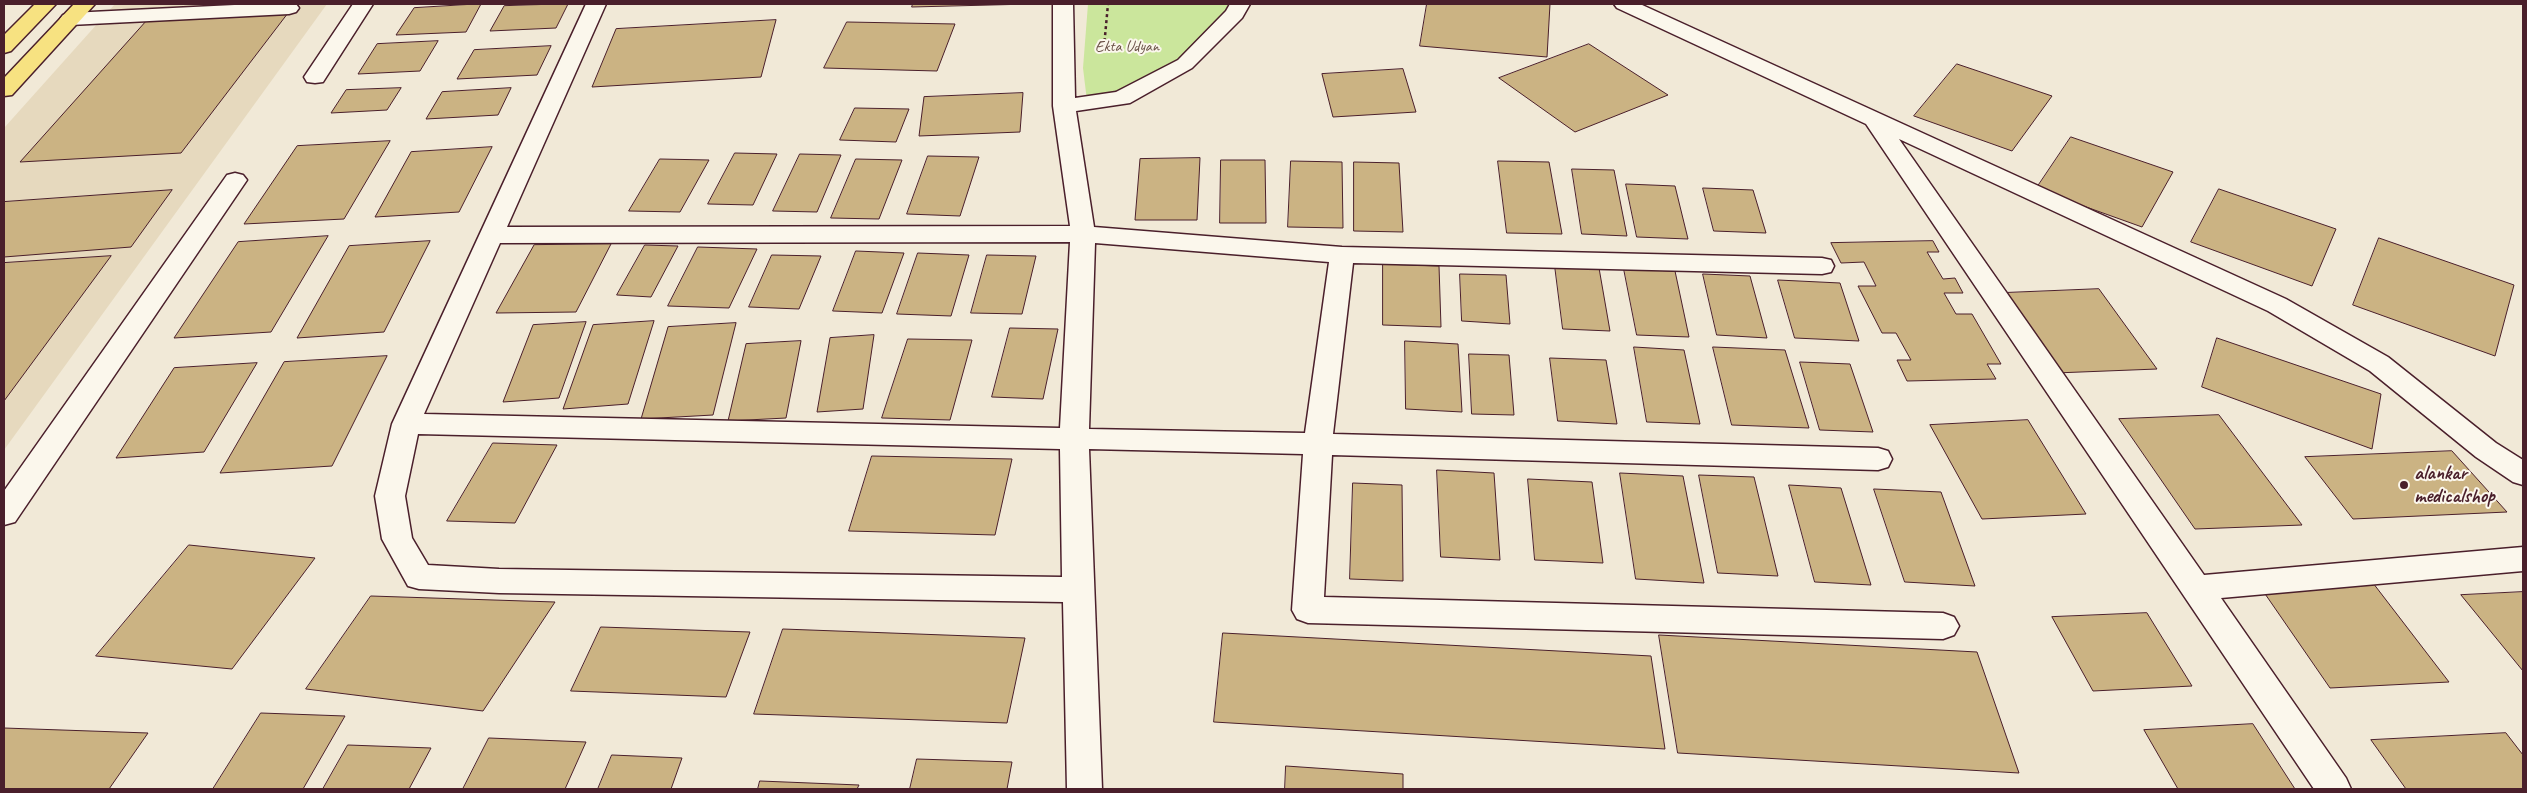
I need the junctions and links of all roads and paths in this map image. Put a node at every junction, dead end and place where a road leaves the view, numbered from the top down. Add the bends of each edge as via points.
1 (46, 4) edge
2 (85, 4) edge
3 (363, 4) edge
4 (596, 4) edge
5 (1063, 4) edge
6 (1240, 4) edge
7 (1624, 4) edge
8 (289, 8) dead end
9 (70, 19) junction
10 (4, 47) edge
11 (316, 77) dead end
12 (4, 90) edge
13 (1064, 106) junction
14 (1872, 116) junction
15 (235, 180) dead end
16 (1083, 234) junction
17 (492, 235) junction
18 (1342, 255) junction
19 (1822, 266) dead end
20 (406, 424) junction
21 (1074, 439) junction
22 (1318, 444) junction
23 (1878, 460) dead end
24 (2523, 474) edge
25 (4, 514) edge
26 (2523, 559) edge
27 (2197, 588) junction
28 (1079, 590) junction
29 (1943, 626) dead end
30 (1084, 789) edge
31 (2334, 789) edge

1 - 10 main road
2 - 9 main road
3 - 11 street
4 - 17 street
5 - 13 street
6 - 13 street via 1235,14 1184,64 1122,98
7 - 14 street
8 - 9 street
9 - 12 main road
13 - 16 street
14 - 24 street via 2277,305 2379,364 2486,450
14 - 27 street
15 - 25 street
16 - 17 street
16 - 18 street
16 - 21 street
17 - 20 street
18 - 19 street
18 - 22 street
20 - 21 street
20 - 28 street via 390,496 397,538 419,577
21 - 22 street
21 - 28 street
22 - 23 street
22 - 29 street via 1308,610
26 - 27 street
27 - 31 street
28 - 30 street

